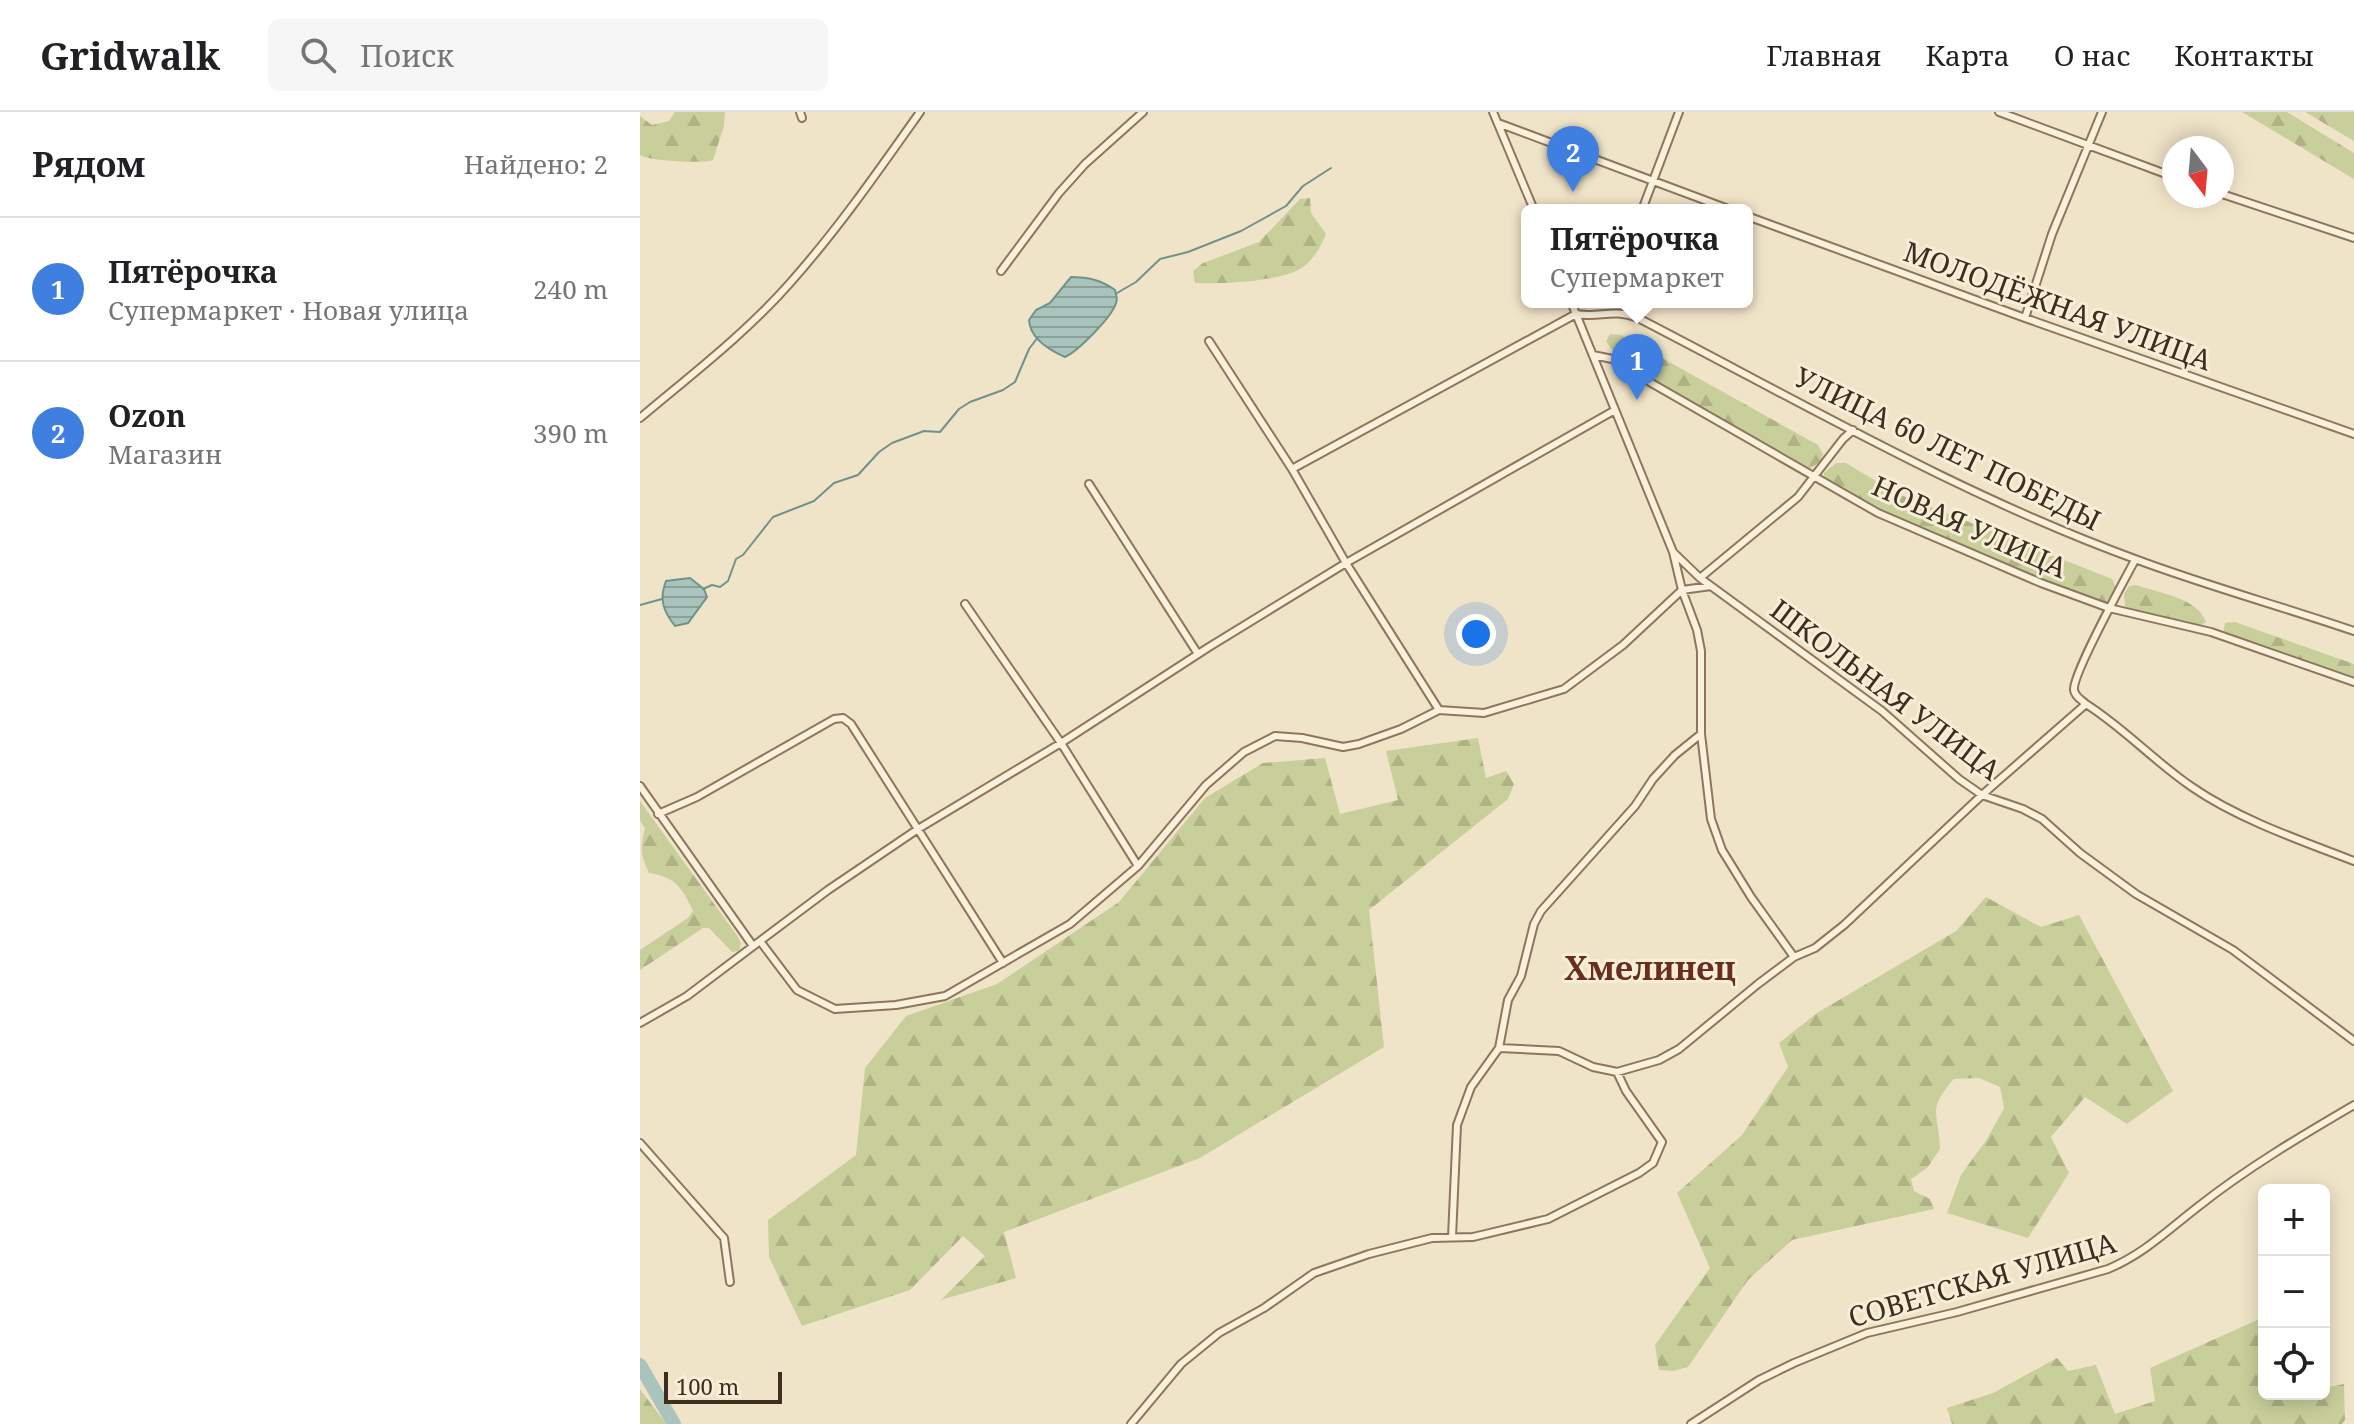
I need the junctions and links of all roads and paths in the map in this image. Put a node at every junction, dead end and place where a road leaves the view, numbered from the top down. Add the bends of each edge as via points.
1 (920, 112) edge
2 (1143, 112) edge
3 (1493, 112) edge
4 (1679, 112) edge
5 (1999, 112) edge
6 (2102, 112) edge
7 (1498, 123) junction
8 (2087, 144) junction
9 (2162, 172) edge
10 (1652, 181) junction
11 (2234, 198) edge
12 (1532, 204) edge
13 (1644, 204) edge
14 (1715, 204) edge
15 (1753, 218) edge
16 (2354, 238) edge
17 (1001, 271) dead end
18 (1574, 308) edge
19 (1607, 308) edge
20 (1605, 313) junction
21 (1576, 314) junction
22 (2025, 318) junction
23 (1209, 341) dead end
24 (1593, 355) junction
25 (1615, 410) junction
26 (640, 418) edge
27 (1853, 430) junction
28 (2354, 434) edge
29 (1292, 469) junction
30 (1815, 478) junction
31 (1089, 484) dead end
32 (1673, 552) junction
33 (2135, 560) junction
34 (1346, 563) junction
35 (1700, 578) junction
36 (1711, 586) junction
37 (1682, 590) junction
38 (965, 604) dead end
39 (2109, 608) junction
40 (2354, 631) edge
41 (1198, 654) junction
42 (2354, 682) edge
43 (2086, 704) junction
44 (1439, 710) junction
45 (1701, 734) junction
46 (1061, 743) junction
47 (640, 786) edge
48 (1982, 795) junction
49 (658, 814) junction
50 (918, 829) junction
51 (2354, 861) edge
52 (1138, 866) junction
53 (760, 941) junction
54 (753, 946) junction
55 (1794, 957) junction
56 (1003, 963) junction
57 (640, 1023) edge
58 (2354, 1041) edge
59 (1499, 1048) junction
60 (1617, 1072) junction
61 (2354, 1105) edge
62 (640, 1143) edge
63 (1452, 1237) junction
64 (730, 1282) dead end
65 (1131, 1424) edge
66 (1691, 1424) edge

1 - 26 street via 790,284
2 - 17 street via 1059,193
3 - 7 street
4 - 10 street
5 - 8 street
6 - 8 street
7 - 10 street
7 - 12 street
8 - 9 street
8 - 22 street
10 - 13 street
10 - 14 street
11 - 16 street
15 - 22 street, МОЛОДЁЖНАЯ УЛИЦА
18 - 21 street
19 - 20 street
20 - 21 street, УЛИЦА 60 ЛЕТ ПОБЕДЫ
20 - 27 street, УЛИЦА 60 ЛЕТ ПОБЕДЫ via 1638,318
21 - 24 street
21 - 29 street
22 - 28 street, МОЛОДЁЖНАЯ УЛИЦА
23 - 29 street
24 - 25 street
24 - 30 street, НОВАЯ УЛИЦА via 1617,360
25 - 32 street
25 - 34 street
27 - 30 street
27 - 33 street, УЛИЦА 60 ЛЕТ ПОБЕДЫ via 1958,483
29 - 34 street
30 - 35 street
30 - 39 street, НОВАЯ УЛИЦА via 1878,513
31 - 41 street
32 - 35 street, ШКОЛЬНАЯ УЛИЦА
32 - 37 street
33 - 39 street
33 - 40 street, УЛИЦА 60 ЛЕТ ПОБЕДЫ
34 - 41 street
34 - 44 street
35 - 36 street, ШКОЛЬНАЯ УЛИЦА
36 - 37 street
36 - 48 street, ШКОЛЬНАЯ УЛИЦА via 1882,711
37 - 44 street via 1623,645 1564,689 1484,713
37 - 45 street via 1701,651
38 - 46 street
39 - 42 street, НОВАЯ УЛИЦА via 2211,632
39 - 43 street via 2074,687
41 - 46 street
43 - 48 street
43 - 51 street via 2195,790
44 - 52 street via 1359,744 1343,747 1275,736 1244,752 1206,785
45 - 55 street via 1706,792 1722,850
45 - 59 street via 1653,779 1541,911 1508,1000
46 - 50 street
46 - 52 street
47 - 49 street
48 - 55 street via 1844,925
48 - 58 street, ШКОЛЬНАЯ УЛИЦА via 2042,819 2136,894 2233,950
49 - 50 street via 843,718
49 - 54 street
50 - 53 street
50 - 56 street
52 - 56 street via 1070,924
53 - 54 street
53 - 56 street via 797,990 835,1009 945,996
54 - 57 street via 687,996
55 - 60 street via 1679,1049
59 - 60 street via 1559,1051
59 - 63 street via 1471,1087 1457,1125
60 - 63 street via 1660,1136 1661,1149 1653,1163 1548,1219
61 - 66 street, СОВЕТСКАЯ УЛИЦА via 2248,1170 2131,1259 1957,1312 1867,1333 1759,1380
62 - 64 street via 724,1238
63 - 65 street via 1369,1254 1314,1273 1219,1333 1181,1364

